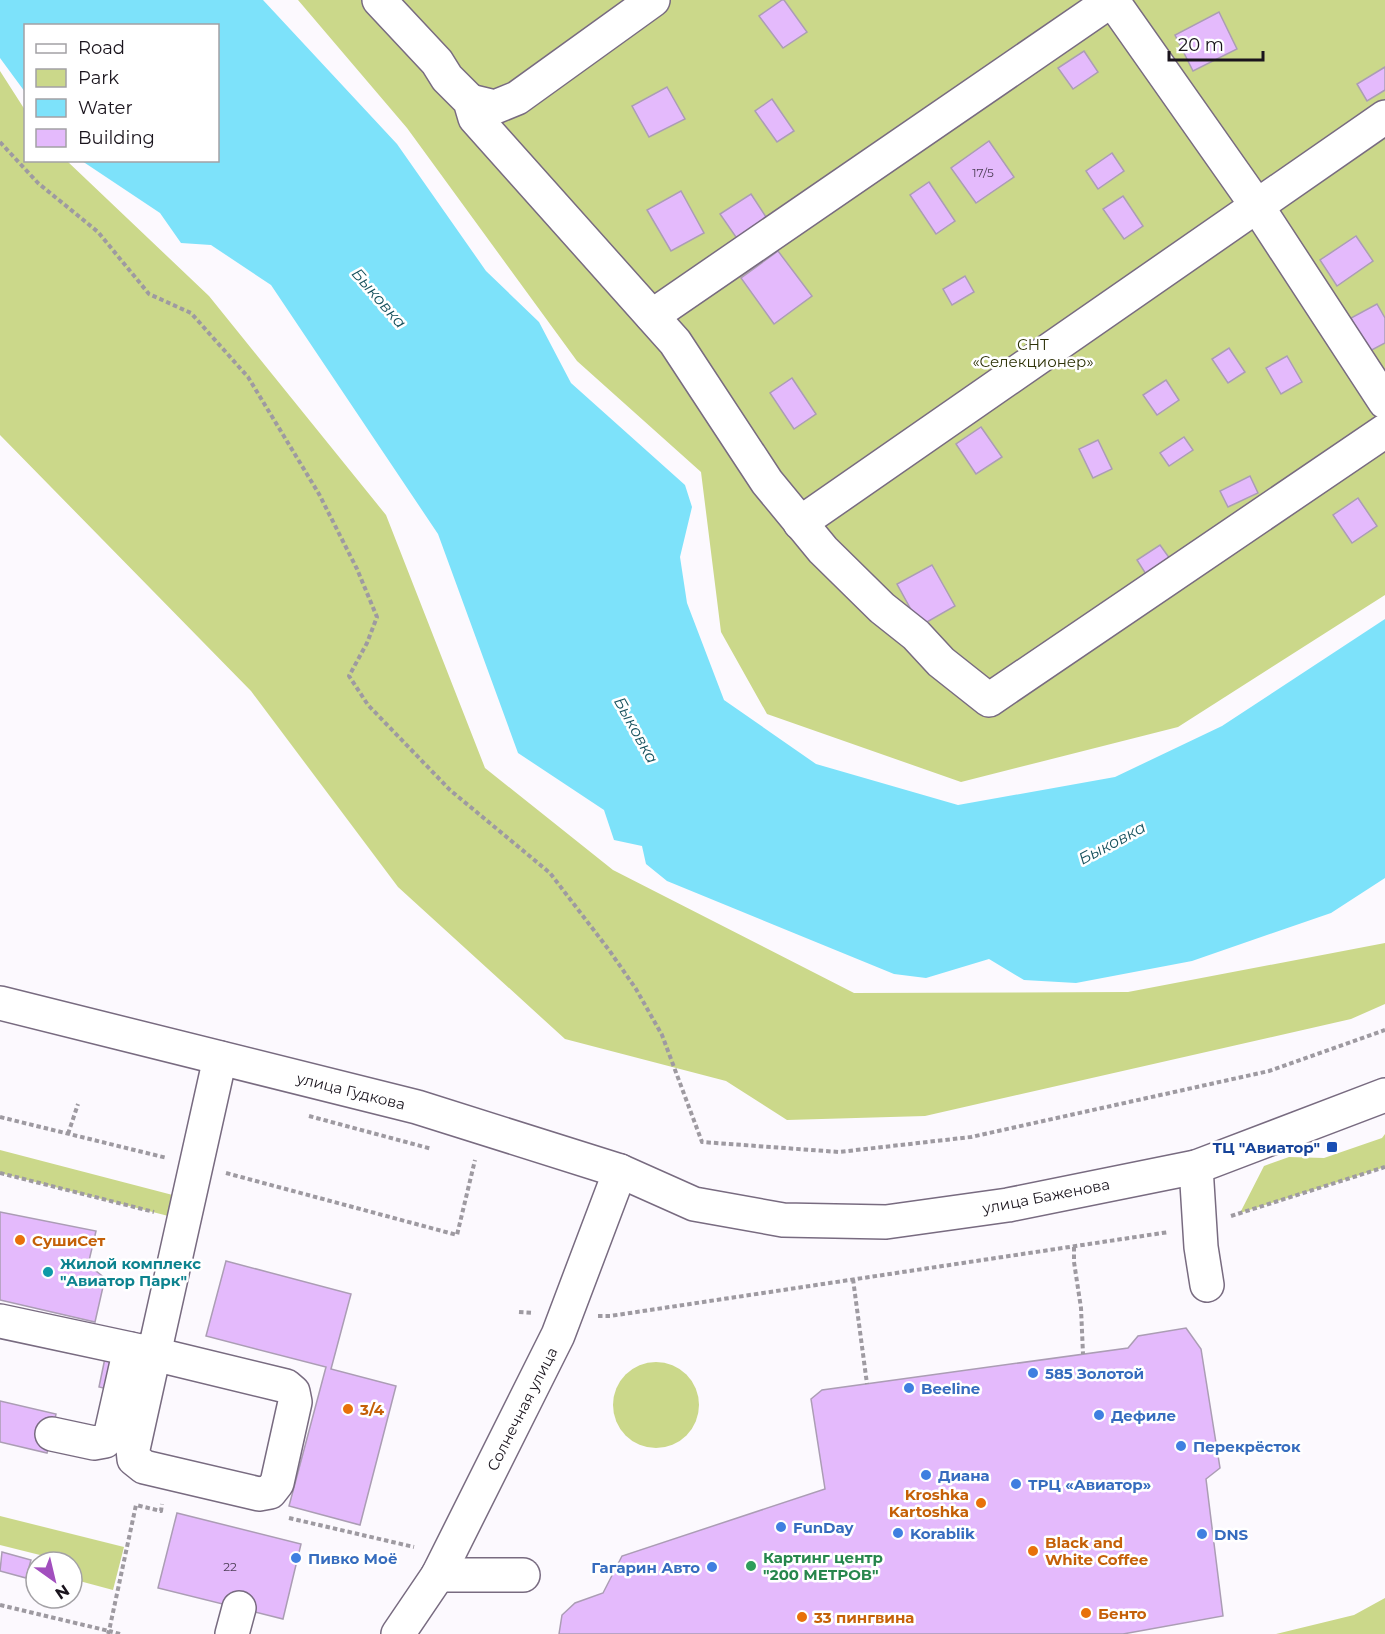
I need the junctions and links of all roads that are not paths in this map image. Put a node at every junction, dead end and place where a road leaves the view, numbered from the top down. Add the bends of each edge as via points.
1 (379, 0) edge
2 (653, 0) edge
3 (1112, 0) edge
4 (470, 101) junction
5 (1385, 117) edge
6 (1257, 206) junction
7 (652, 316) junction
8 (1385, 402) edge
9 (1385, 431) edge
10 (800, 523) junction
11 (0, 1003) edge
12 (219, 1058) junction
13 (1385, 1095) edge
14 (1196, 1167) junction
15 (620, 1171) junction
16 (694, 1204) joint
17 (1206, 1285) dead end
18 (0, 1321) edge
19 (142, 1352) junction
20 (52, 1434) dead end
21 (438, 1575) junction
22 (523, 1575) dead end
23 (398, 1634) edge

1 - 4 street
2 - 4 street via 517,98 495,107
3 - 6 street
3 - 7 street
4 - 7 street via 475,118
5 - 6 street
6 - 8 street
6 - 10 street
7 - 10 street via 675,342 767,482
9 - 10 street via 989,700 882,608
11 - 12 street, улица Гудкова
12 - 15 street, улица Гудкова via 417,1107
12 - 19 street via 184,1220
13 - 14 street, улица Баженова
14 - 16 street, улица Баженова via 1008,1204 886,1222 783,1220
14 - 17 street
15 - 16 street, улица Гудкова
15 - 21 street, Солнечная улица via 567,1316
18 - 19 street
19 - 19 street via 286,1386 293,1392 295,1402 277,1484 270,1492 259,1494 144,1467 134,1460
19 - 20 street via 105,1441 94,1443
21 - 22 street
21 - 23 street, Солнечная улица

